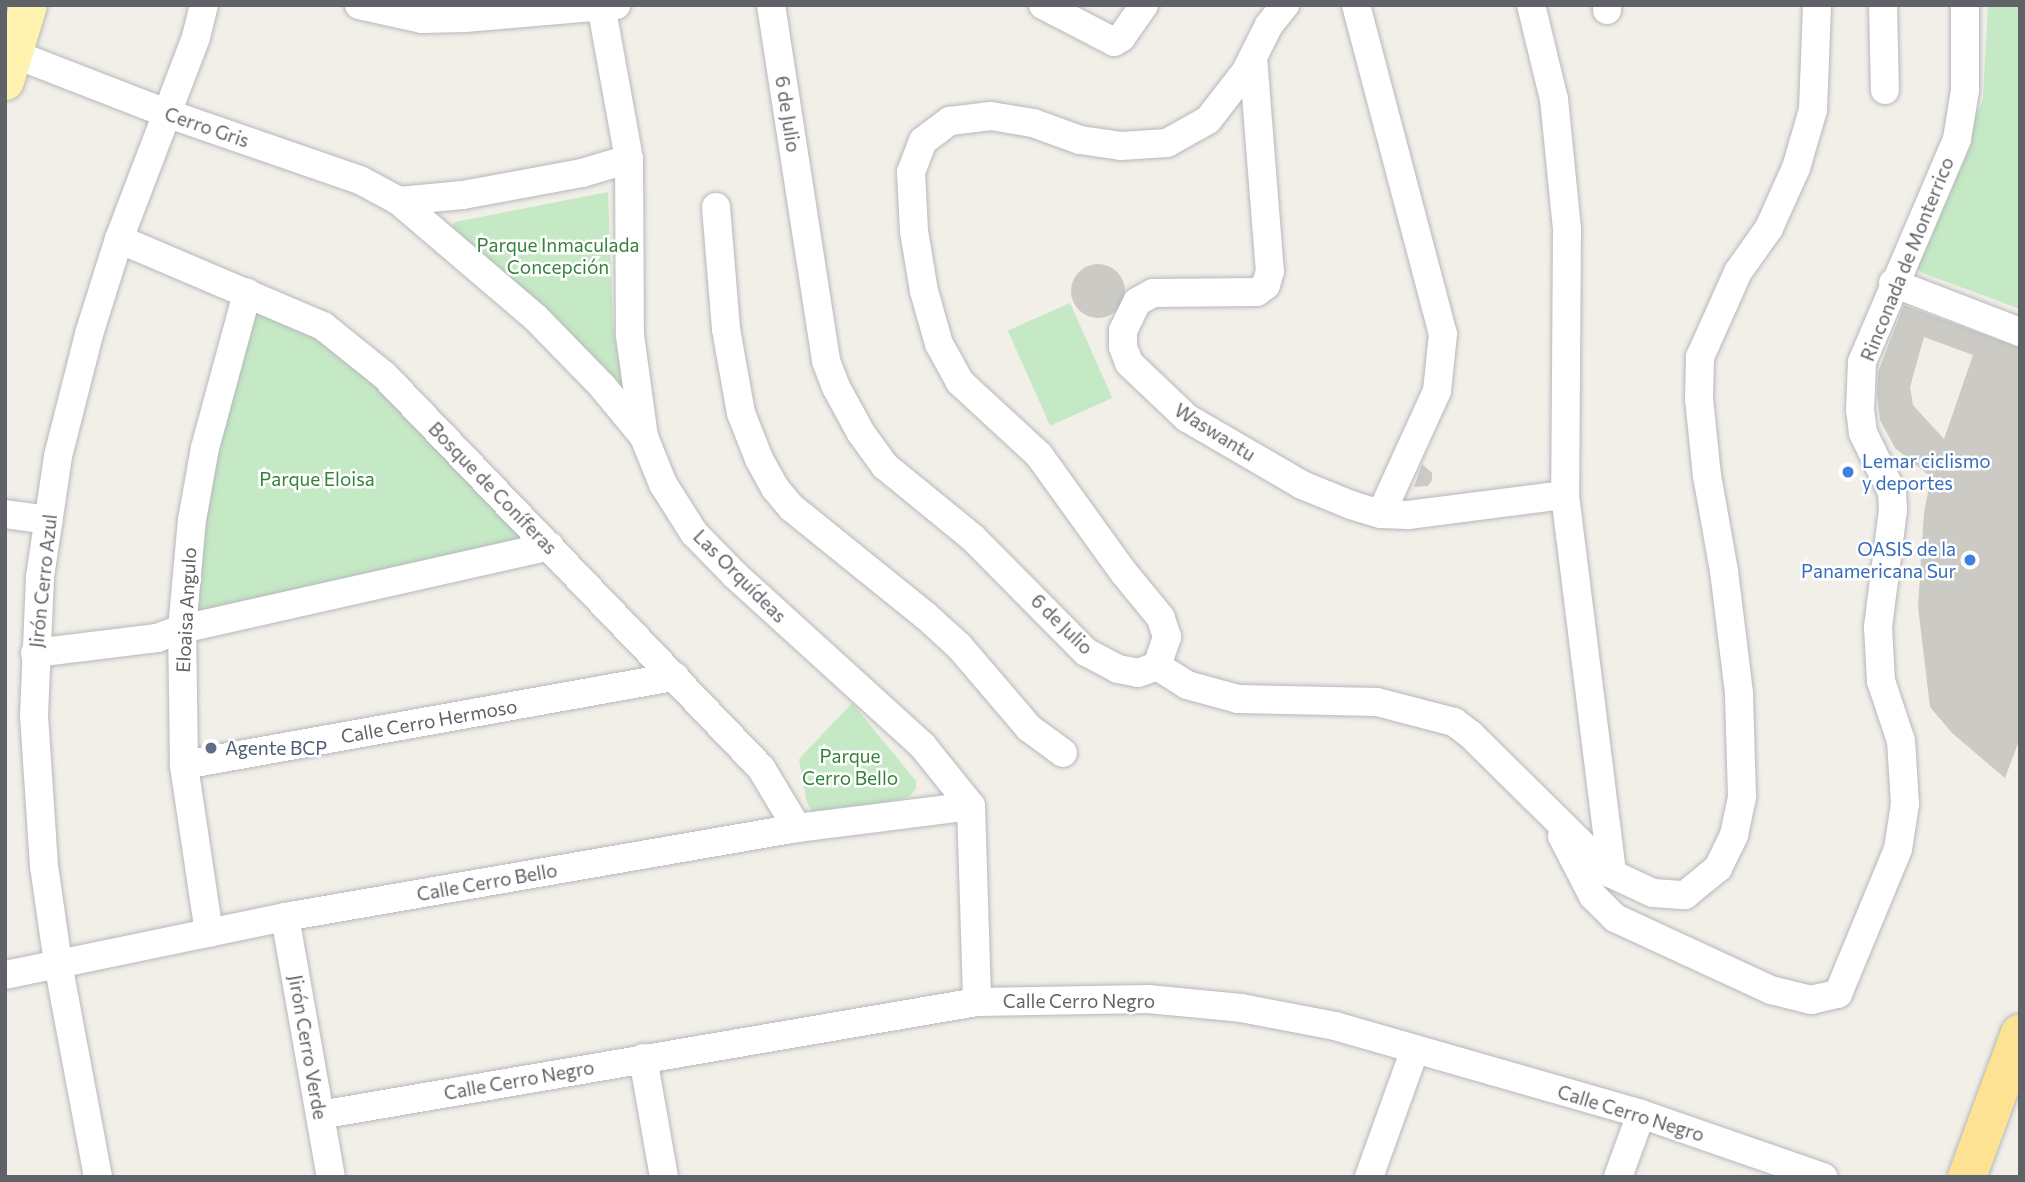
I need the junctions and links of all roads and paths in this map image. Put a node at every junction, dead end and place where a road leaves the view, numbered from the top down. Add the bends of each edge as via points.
1 (28, 5) edge
2 (204, 5) edge
3 (359, 5) edge
4 (771, 5) edge
5 (1042, 5) edge
6 (1144, 5) edge
7 (1285, 5) edge
8 (1356, 5) edge
9 (1531, 5) edge
10 (1817, 5) edge
11 (1883, 5) edge
12 (1965, 5) edge
13 (606, 6) edge
14 (421, 12) edge
15 (1254, 57) junction
16 (10, 67) edge
17 (1885, 90) dead end
18 (166, 113) junction
19 (629, 159) junction
20 (399, 201) junction
21 (716, 207) dead end
22 (119, 239) junction
23 (1894, 284) junction
24 (247, 293) junction
25 (2020, 332) edge
26 (644, 437) junction
27 (1565, 495) junction
28 (5, 514) edge
29 (1381, 514) junction
30 (49, 520) junction
31 (550, 546) junction
32 (182, 629) junction
33 (35, 653) junction
34 (1157, 667) junction
35 (675, 677) junction
36 (1063, 753) dead end
37 (184, 765) junction
38 (971, 806) junction
39 (1552, 816) junction
40 (797, 828) junction
41 (1612, 874) junction
42 (285, 917) junction
43 (209, 933) junction
44 (58, 963) junction
45 (5, 975) edge
46 (978, 1002) junction
47 (2020, 1033) edge
48 (1415, 1049) junction
49 (643, 1058) junction
50 (1641, 1114) junction
51 (320, 1115) junction
52 (98, 1177) edge
53 (331, 1177) edge
54 (664, 1177) edge
55 (1369, 1177) edge
56 (1618, 1177) edge
57 (1823, 1177) edge
58 (1967, 1177) edge

1 - 16 main road
2 - 18 street, Jirón Cerro Azul
3 - 14 street
4 - 34 street, 6 de Julio via 826,361 861,433 885,466 973,538 1086,652 1118,669 1138,673
5 - 6 street via 1114,42
7 - 15 street via 1269,25
8 - 29 street via 1443,334 1437,391
9 - 27 street via 1554,99 1567,229
10 - 41 street via 1813,110 1796,168 1769,228 1738,272 1700,357 1707,476 1739,693 1742,796 1734,835 1718,868 1685,895 1653,893
11 - 17 street
12 - 23 street, Rinconada de Monterrico via 1965,90 1957,139
13 - 14 street via 465,18
13 - 19 street, Las Orquídeas
15 - 29 street, Waswantu via 1270,271 1266,285 1257,292 1153,293 1137,302 1129,316 1123,347 1129,363 1187,418 1303,485
15 - 34 street via 1208,120 1167,143 1121,146 1080,140 1032,123 991,116 950,121 923,141 911,172 914,231 939,344 960,382 1039,455 1161,618 1167,637
16 - 18 street, Cerro Gris
18 - 20 street, Cerro Gris via 360,180
18 - 22 street, Jirón Cerro Azul
19 - 20 street via 582,173 463,195
19 - 26 street, Las Orquídeas via 629,335
20 - 26 street, Cerro Gris via 536,318
21 - 36 street via 726,329 741,413 758,459 775,488 792,508 959,646 1029,729
22 - 24 street, Bosque de Coníferas
22 - 30 street, Jirón Cerro Azul via 73,392
23 - 25 street
23 - 39 street, Rinconada de Monterrico via 1862,362 1860,410 1863,433 1892,492 1878,627 1881,681 1901,741 1905,804 1898,849 1838,994 1811,1000 1771,990 1615,918 1593,896
24 - 31 street, Bosque de Coníferas via 323,326 384,375
24 - 32 street, Eloaisa Angulo via 205,448 192,520
26 - 38 street, Las Orquídeas via 663,484 694,533 922,745
27 - 29 street, Waswantu via 1408,515
27 - 41 street
28 - 30 street
30 - 33 street, Jirón Cerro Azul
31 - 32 street
31 - 35 street, Bosque de Coníferas
32 - 33 street via 157,638
32 - 37 street, Eloaisa Angulo
33 - 44 street, Jirón Cerro Azul via 38,796
34 - 39 street via 1187,685 1238,699 1377,702 1454,722
35 - 37 street, Calle Cerro Hermoso
35 - 40 street, Bosque de Coníferas via 761,768
37 - 43 street, Eloaisa Angulo
38 - 40 street, Calle Cerro Bello
38 - 46 street
39 - 41 street
40 - 42 street, Calle Cerro Bello
42 - 43 street, Calle Cerro Bello
42 - 51 street, Jirón Cerro Verde
43 - 44 street, Calle Cerro Bello
44 - 45 street, Calle Cerro Bello
44 - 52 street, Jirón Cerro Azul
46 - 48 street, Calle Cerro Negro via 1149,999 1241,1008 1335,1026
46 - 49 street, Calle Cerro Negro
47 - 58 highway
48 - 50 street, Calle Cerro Negro
48 - 55 street
49 - 51 street, Calle Cerro Negro
49 - 54 street
50 - 56 street
50 - 57 street, Calle Cerro Negro
51 - 53 street, Jirón Cerro Verde

